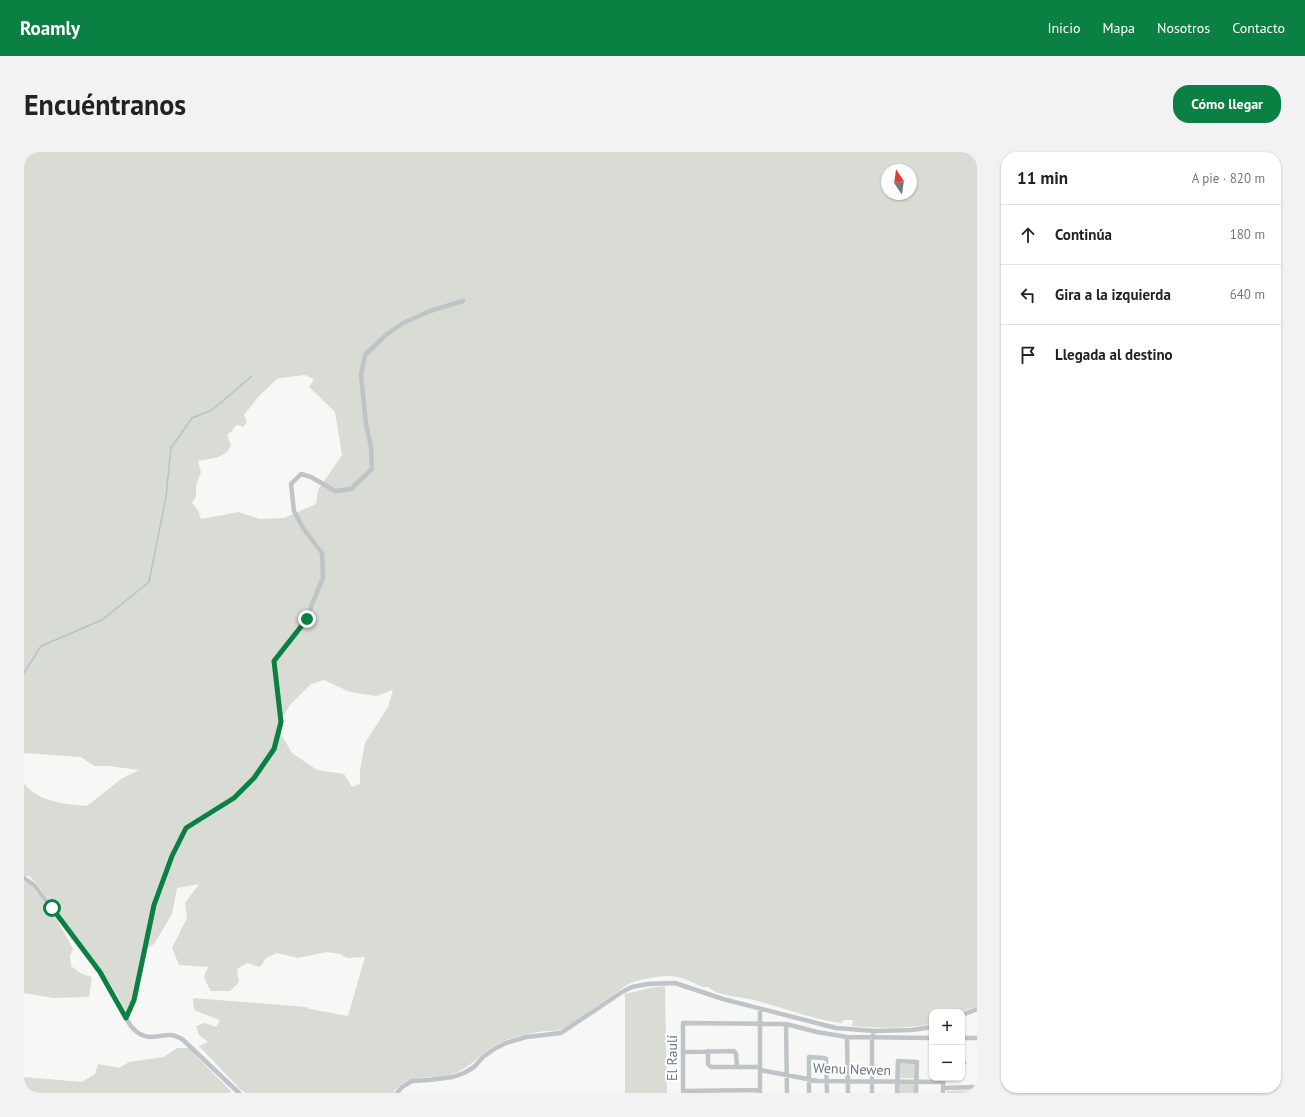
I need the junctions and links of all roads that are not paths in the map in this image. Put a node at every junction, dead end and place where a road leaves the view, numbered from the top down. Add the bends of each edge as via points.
1 (463, 302) dead end
2 (24, 878) edge
3 (760, 1009) junction
4 (977, 1009) edge
5 (965, 1014) edge
6 (126, 1018) junction
7 (760, 1024) junction
8 (786, 1024) junction
9 (929, 1027) edge
10 (875, 1031) junction
11 (848, 1037) junction
12 (872, 1038) junction
13 (929, 1038) edge
14 (965, 1038) edge
15 (977, 1038) edge
16 (683, 1052) junction
17 (708, 1052) junction
18 (737, 1067) junction
19 (760, 1068) junction
20 (787, 1075) junction
21 (810, 1079) junction
22 (827, 1081) junction
23 (848, 1081) junction
24 (872, 1081) junction
25 (897, 1081) junction
26 (917, 1081) junction
27 (929, 1081) edge
28 (977, 1087) edge
29 (943, 1090) edge
30 (683, 1092) edge
31 (760, 1092) edge
32 (239, 1093) edge
33 (397, 1093) edge
34 (787, 1093) edge
35 (809, 1093) edge
36 (827, 1093) edge
37 (848, 1093) edge
38 (872, 1093) edge
39 (898, 1093) edge
40 (916, 1093) edge

1 - 6 street via 430,311 403,323 365,355 361,375 372,469 351,489 335,491 301,474 291,484 294,511 322,553 323,578 307,619 274,661 281,722 274,749 254,778 234,798 186,828 172,856 154,905 134,1000
2 - 6 street via 34,885 100,972
3 - 7 street
3 - 10 street via 825,1026
3 - 33 street via 675,983 640,985 622,992 561,1033 526,1037 506,1043 494,1049 464,1073 453,1078 412,1081
4 - 5 street
6 - 32 street via 137,1033 150,1037 171,1035 182,1038
7 - 8 street
7 - 16 street, El Raulí via 683,1023
7 - 19 street
8 - 11 street
8 - 20 street
9 - 10 street
10 - 12 street
11 - 12 street
11 - 23 street
12 - 13 street
12 - 24 street
14 - 15 street
16 - 17 street
16 - 30 street, El Raulí
17 - 18 street, Wenu Newen via 710,1067
17 - 18 street via 734,1051
18 - 19 street, Wenu Newen
19 - 20 street, Wenu Newen
19 - 31 street
20 - 21 street, Wenu Newen
20 - 34 street
21 - 22 street, Wenu Newen
21 - 22 street via 809,1056 826,1060
21 - 35 street
22 - 23 street, Wenu Newen
22 - 36 street
23 - 24 street, Wenu Newen
23 - 37 street
24 - 25 street, Wenu Newen
24 - 38 street
25 - 26 street, Wenu Newen
25 - 26 street via 898,1061 917,1062
25 - 39 street
26 - 27 street, Wenu Newen
26 - 40 street
28 - 29 street
30 - 31 street

